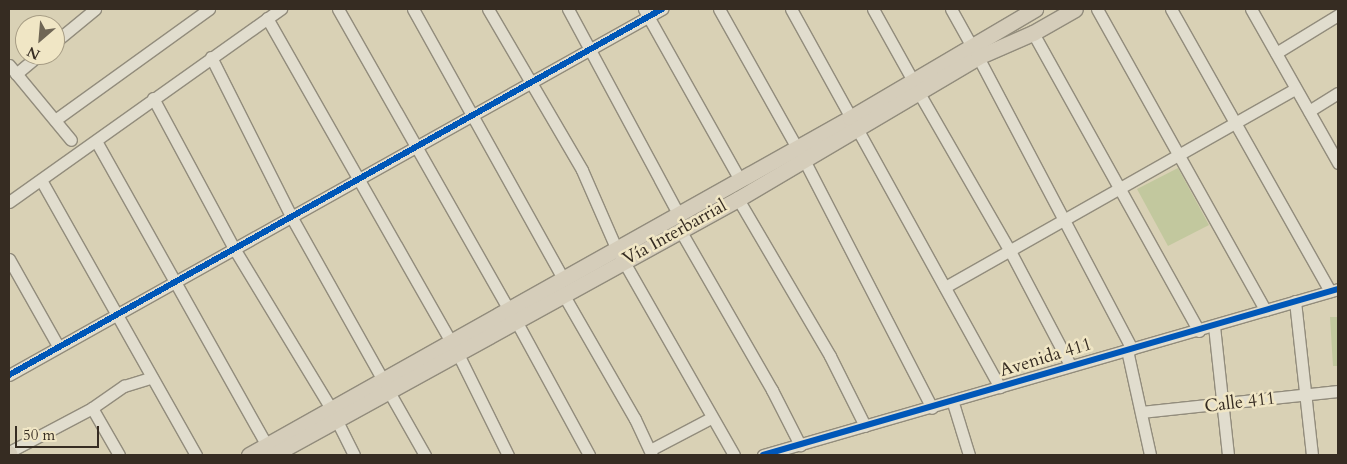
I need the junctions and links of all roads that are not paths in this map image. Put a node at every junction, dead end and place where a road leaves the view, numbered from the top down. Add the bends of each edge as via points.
1 (95, 9) edge
2 (208, 9) edge
3 (281, 9) edge
4 (338, 9) edge
5 (413, 9) edge
6 (488, 9) edge
7 (568, 9) edge
8 (662, 9) edge
9 (719, 9) edge
10 (791, 9) edge
11 (874, 9) edge
12 (951, 9) edge
13 (1075, 9) edge
14 (1097, 9) edge
15 (1171, 9) edge
16 (1251, 9) edge
17 (1027, 11) edge
18 (647, 13) edge
19 (1338, 15) edge
20 (267, 18) junction
21 (1033, 33) junction
22 (65, 34) edge
23 (590, 51) junction
24 (975, 51) junction
25 (1276, 53) junction
26 (211, 57) junction
27 (12, 70) edge
28 (912, 79) junction
29 (533, 83) junction
30 (1295, 89) junction
31 (1338, 93) edge
32 (919, 94) junction
33 (153, 98) junction
34 (1309, 111) junction
35 (474, 116) junction
36 (55, 120) junction
37 (854, 123) junction
38 (1237, 123) junction
39 (71, 140) dead end
40 (96, 141) junction
41 (416, 150) junction
42 (799, 152) junction
43 (1178, 156) junction
44 (1338, 163) edge
45 (739, 178) junction
46 (41, 180) junction
47 (359, 182) junction
48 (1121, 189) junction
49 (738, 199) junction
50 (9, 202) edge
51 (678, 213) junction
52 (292, 218) junction
53 (1062, 221) junction
54 (680, 230) junction
55 (616, 248) junction
56 (235, 250) junction
57 (1010, 251) junction
58 (9, 260) edge
59 (624, 262) junction
60 (563, 278) junction
61 (176, 283) junction
62 (945, 287) junction
63 (1334, 290) edge
64 (563, 294) junction
65 (1295, 301) junction
66 (1265, 310) junction
67 (119, 313) junction
68 (511, 314) junction
69 (1214, 326) junction
70 (1199, 331) junction
71 (58, 346) junction
72 (454, 346) junction
73 (1130, 350) junction
74 (1070, 365) junction
75 (9, 375) edge
76 (150, 378) junction
77 (386, 385) junction
78 (1000, 387) junction
79 (1338, 391) edge
80 (1306, 394) junction
81 (953, 402) junction
82 (1223, 406) junction
83 (92, 408) junction
84 (932, 408) junction
85 (1141, 412) junction
86 (333, 413) junction
87 (711, 418) junction
88 (865, 426) junction
89 (800, 445) junction
90 (270, 450) edge
91 (9, 453) edge
92 (651, 453) edge
93 (769, 454) edge
94 (119, 455) edge
95 (196, 455) edge
96 (249, 455) edge
97 (354, 455) edge
98 (425, 455) edge
99 (508, 455) edge
100 (589, 455) edge
101 (734, 455) edge
102 (969, 455) edge
103 (1150, 455) edge
104 (1228, 455) edge
105 (1312, 455) edge

1 - 22 street
2 - 36 street
3 - 20 street
4 - 41 street
5 - 35 street
6 - 29 street
7 - 23 street
8 - 18 street
9 - 42 street
10 - 37 street
11 - 28 street
12 - 24 street
13 - 21 main road, Vía Interbarrial
14 - 43 street
15 - 38 street
16 - 25 street
17 - 24 main road, Vía Interbarrial
18 - 23 street
18 - 45 street
19 - 25 street
20 - 26 street
20 - 47 street
21 - 24 main road, Vía Interbarrial
21 - 48 street
23 - 29 street
23 - 51 street
24 - 28 main road, Vía Interbarrial
24 - 32 main road, Vía Interbarrial
24 - 53 street
25 - 30 street
26 - 33 street
26 - 52 street
27 - 36 street
28 - 37 main road, Vía Interbarrial
29 - 35 street
29 - 55 street via 582,170
30 - 34 street
30 - 38 street
31 - 34 street
32 - 37 main road, Vía Interbarrial
32 - 57 street
33 - 40 street
33 - 56 street
34 - 44 street
35 - 41 street
35 - 60 street
36 - 39 street
37 - 42 main road, Vía Interbarrial
37 - 62 street
38 - 43 street
38 - 63 street
40 - 46 street
40 - 61 street
41 - 47 street
41 - 68 street
42 - 45 main road, Vía Interbarrial
42 - 49 main road, Vía Interbarrial
42 - 84 street
43 - 48 street
43 - 66 street
45 - 51 main road, Vía Interbarrial
46 - 50 street
46 - 67 street
47 - 52 street
47 - 72 street
48 - 53 street
48 - 70 street
49 - 54 main road, Vía Interbarrial
49 - 88 street via 830,356
51 - 55 main road, Vía Interbarrial
52 - 56 street
52 - 77 street
53 - 57 street
53 - 73 street
54 - 59 main road, Vía Interbarrial
54 - 89 street
55 - 59 street
55 - 60 main road, Vía Interbarrial
56 - 61 street
56 - 86 street
57 - 62 street
57 - 74 street
58 - 71 street
59 - 64 main road, Vía Interbarrial
59 - 87 street
60 - 68 main road, Vía Interbarrial
61 - 67 street
61 - 90 street
62 - 78 street
63 - 65 street, Avenida 411
64 - 68 main road, Vía Interbarrial
64 - 92 street
65 - 66 street, Avenida 411
65 - 80 street
66 - 69 street, Avenida 411
67 - 71 street
67 - 76 street
68 - 72 main road, Vía Interbarrial
68 - 100 street
69 - 70 street, Avenida 411
69 - 82 street
70 - 73 street, Avenida 411
71 - 75 street
72 - 77 main road, Vía Interbarrial
72 - 99 street
73 - 74 street, Avenida 411
73 - 85 street
74 - 78 street, Avenida 411
76 - 83 street via 124,386
76 - 95 street
77 - 86 main road, Vía Interbarrial
77 - 98 street
78 - 81 street, Avenida 411
79 - 80 street, Calle 411
80 - 82 street, Calle 411
80 - 105 street
81 - 84 street, Avenida 411
81 - 102 street
82 - 85 street, Calle 411
82 - 104 street
83 - 91 street
83 - 94 street
84 - 88 street, Avenida 411
85 - 103 street
86 - 90 main road, Vía Interbarrial
86 - 97 street
87 - 92 street
87 - 101 street
88 - 89 street, Avenida 411
89 - 93 street, Avenida 411
90 - 96 main road, Vía Interbarrial

